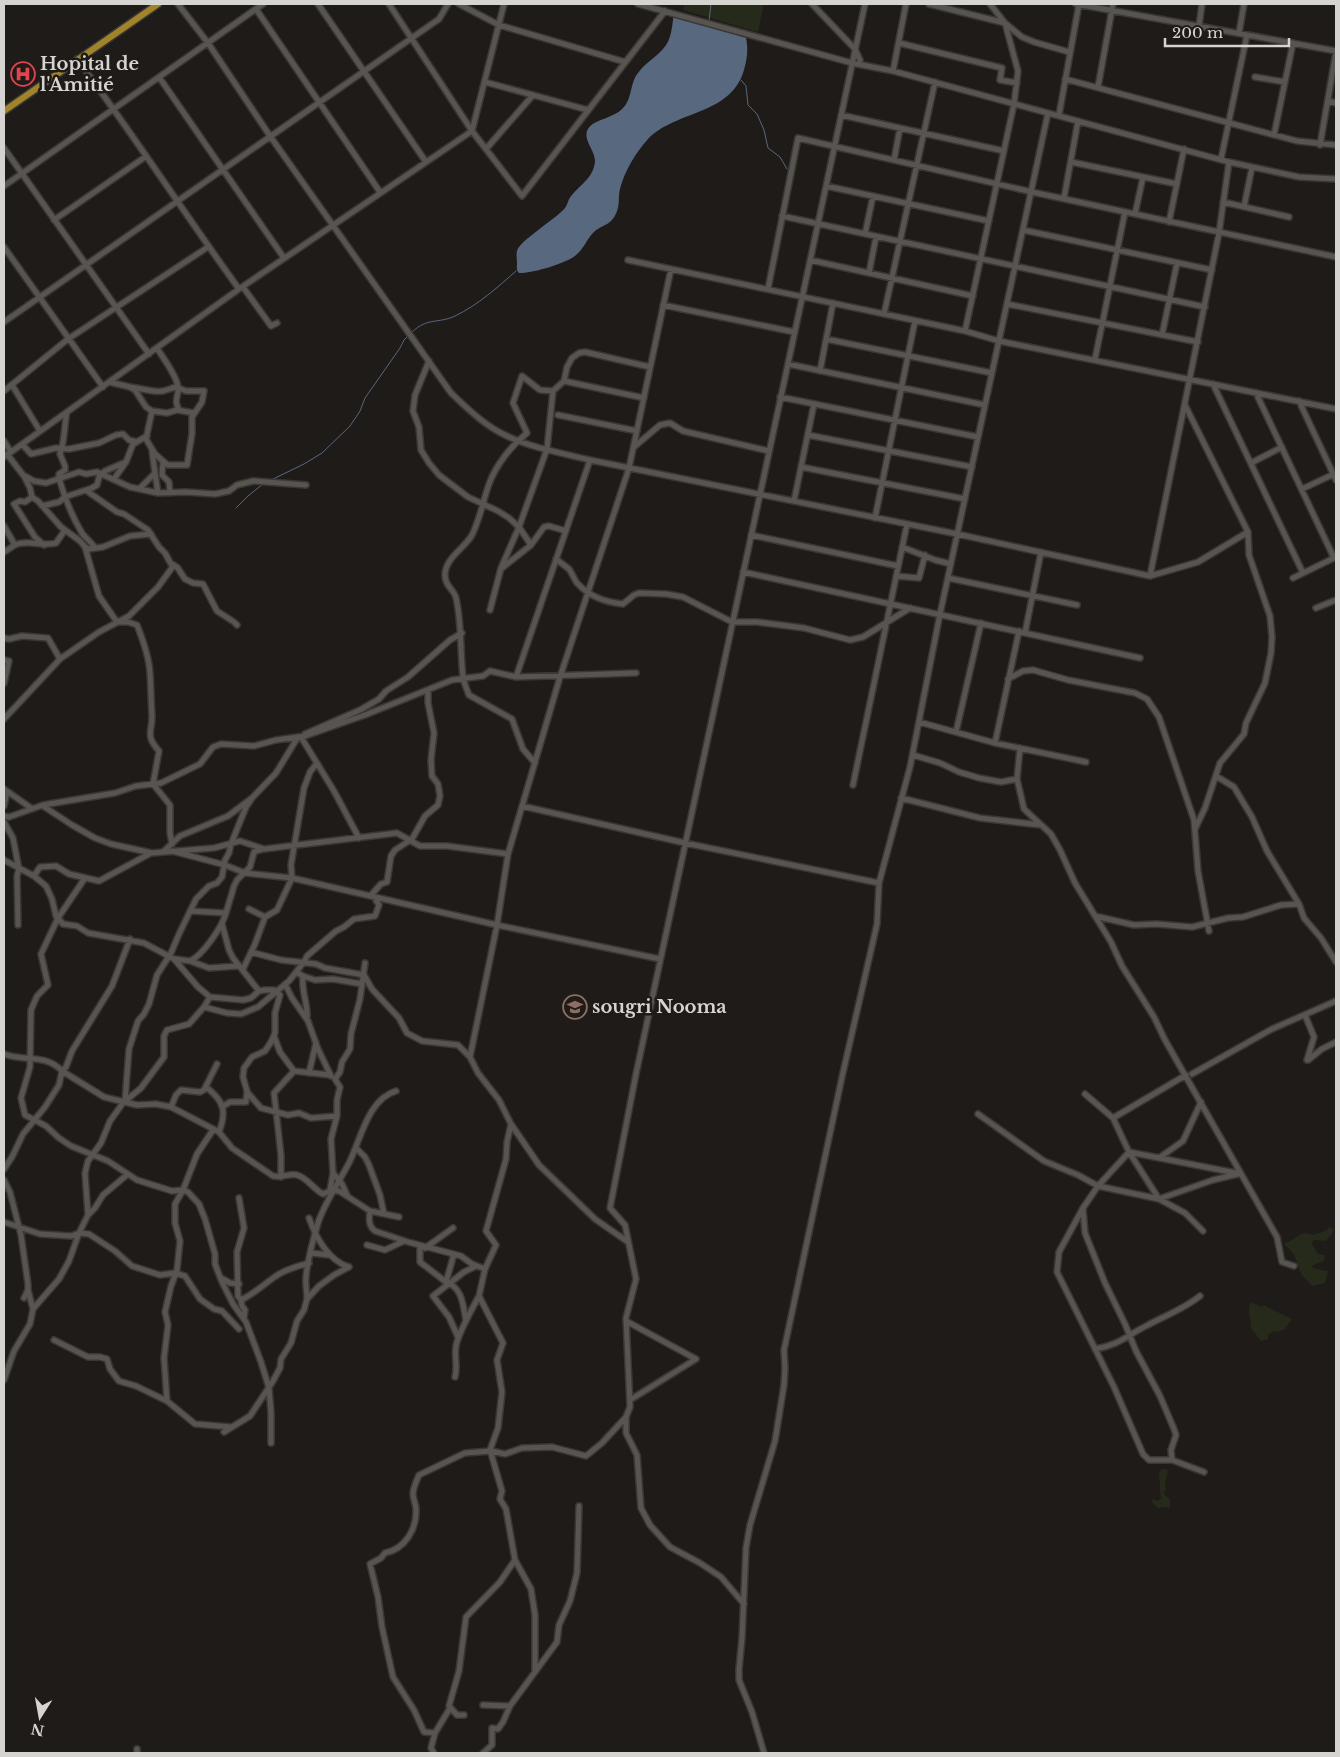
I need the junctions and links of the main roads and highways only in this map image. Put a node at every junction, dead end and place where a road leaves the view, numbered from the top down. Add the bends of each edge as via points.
1 (158, 4) edge
2 (4, 111) edge

1 - 2 main road

